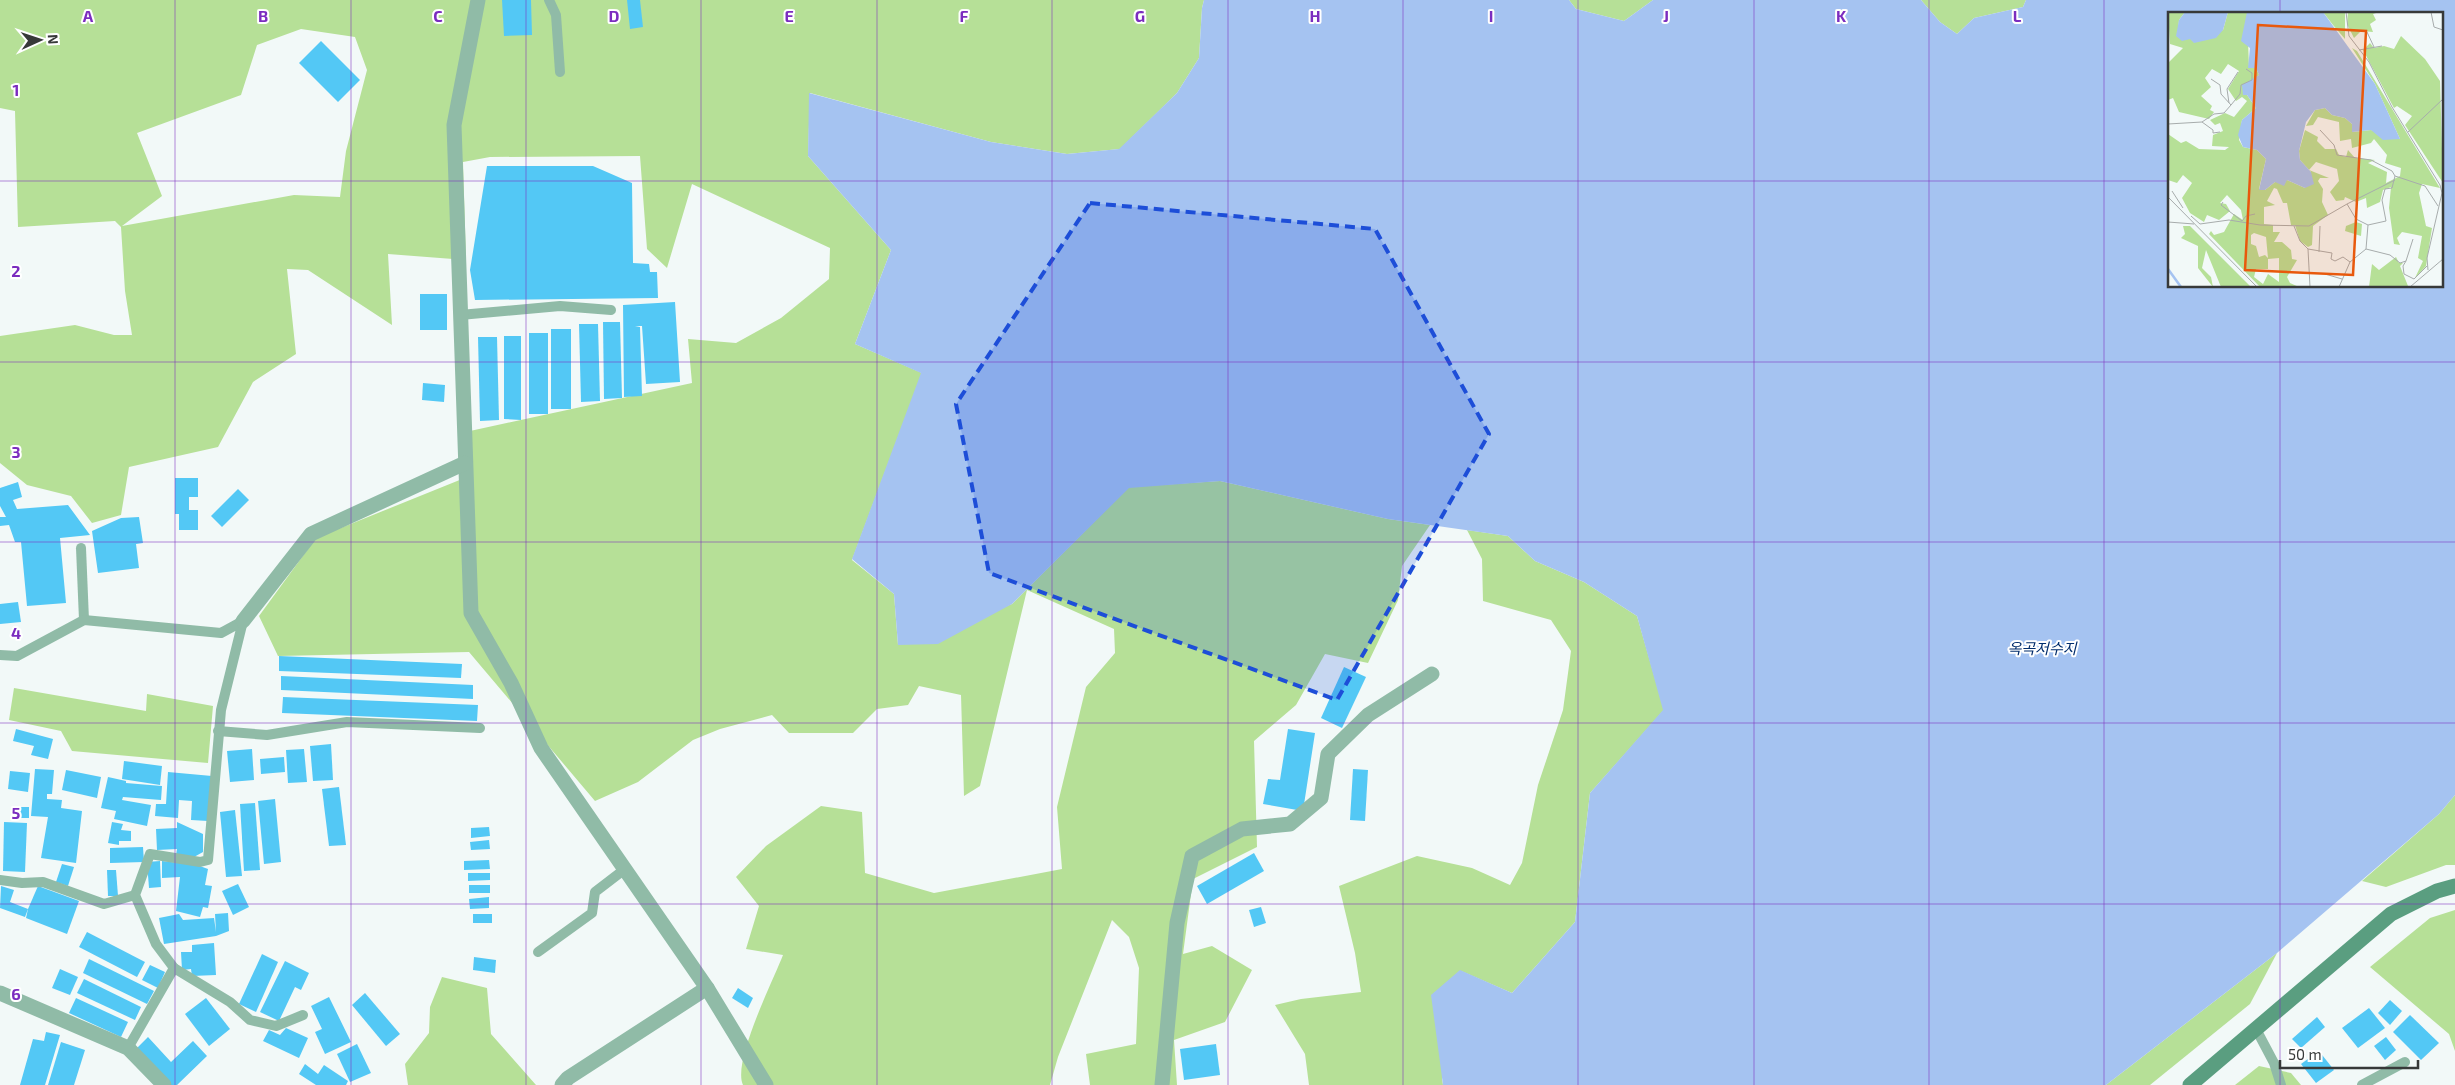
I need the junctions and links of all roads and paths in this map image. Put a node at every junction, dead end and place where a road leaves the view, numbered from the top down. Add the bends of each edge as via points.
1 (478, 0) edge
2 (549, 0) edge
3 (560, 72) dead end
4 (612, 310) dead end
5 (460, 315) junction
6 (466, 463) junction
7 (80, 548) dead end
8 (84, 620) junction
9 (243, 621) junction
10 (0, 655) edge
11 (1432, 674) dead end
12 (480, 728) dead end
13 (218, 731) junction
14 (624, 869) junction
15 (0, 880) edge
16 (2455, 886) edge
17 (135, 895) junction
18 (538, 952) dead end
19 (174, 968) junction
20 (707, 988) junction
21 (0, 993) edge
22 (303, 1015) dead end
23 (2256, 1029) junction
24 (128, 1048) junction
25 (2405, 1062) dead end
26 (164, 1085) edge
27 (562, 1085) edge
28 (766, 1085) edge
29 (1162, 1085) edge
30 (2190, 1085) edge
31 (2281, 1085) edge
32 (2362, 1085) edge

1 - 5 street via 454,125
2 - 3 lane via 556,15
4 - 5 lane via 560,306
5 - 6 street
6 - 9 street via 311,534
6 - 14 street via 471,613 511,683 541,748
7 - 8 lane
8 - 9 lane via 221,633
8 - 10 lane via 17,656
9 - 13 lane
11 - 29 street via 1368,714 1328,754 1321,798 1290,824 1242,829 1192,856 1177,923
12 - 13 lane via 347,722 267,735
13 - 17 lane via 208,860 200,862 150,854
14 - 18 lane via 594,892 592,913
14 - 20 street
15 - 17 lane via 43,882 104,904
16 - 23 street via 2437,891 2391,914
17 - 19 lane via 156,944
19 - 22 lane via 230,1002 250,1020 276,1026
19 - 24 lane
20 - 27 street
20 - 28 street
21 - 24 street
23 - 30 street
23 - 31 lane via 2274,1063
24 - 26 street
25 - 32 lane

